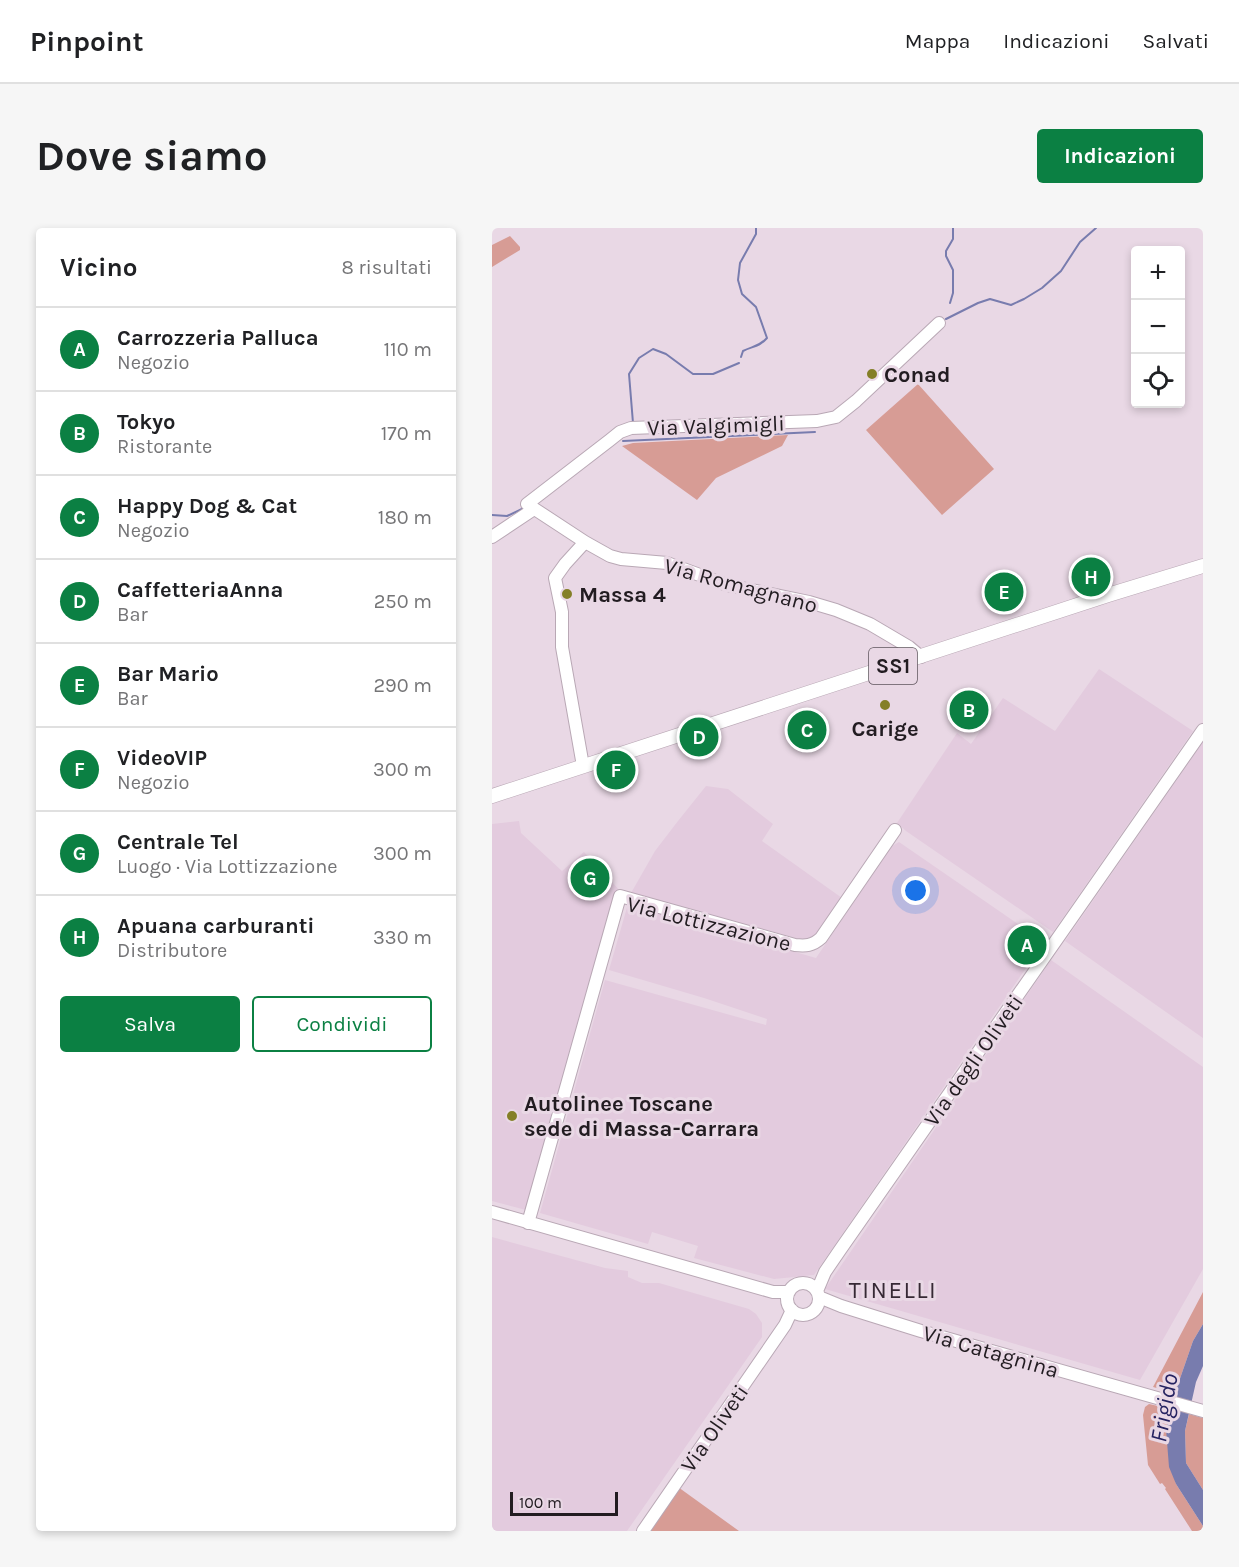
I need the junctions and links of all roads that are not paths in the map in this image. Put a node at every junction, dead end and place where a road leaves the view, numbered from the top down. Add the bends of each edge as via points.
1 (939, 323) dead end
2 (531, 506) junction
3 (492, 537) edge
4 (585, 542) junction
5 (1203, 566) edge
6 (921, 657) junction
7 (1203, 730) edge
8 (584, 766) junction
9 (492, 796) edge
10 (895, 830) dead end
11 (492, 1212) edge
12 (528, 1223) junction
13 (815, 1295) junction
14 (792, 1304) junction
15 (1203, 1411) edge
16 (643, 1531) edge

1 - 2 street, Via Valgimigli via 836,417 631,428 610,440
2 - 3 street, Via Valgimigli
2 - 4 street, Via Romagnano
4 - 6 street, Via Romagnano via 621,559 667,563 727,585 836,610 870,624
4 - 8 street via 555,578 562,612 562,647
5 - 6 main road, SS1
6 - 8 main road, SS1
7 - 13 street, Via degli Oliveti via 825,1272
8 - 9 main road, SS1
10 - 12 street, Via Lottizzazione via 813,945 795,945 620,896
11 - 12 street
12 - 14 street via 773,1292
13 - 14 street via 809,1314
13 - 14 street via 802,1283 797,1284
13 - 15 street, Via Catagnina via 840,1306
14 - 16 street, Via Oliveti via 785,1325

